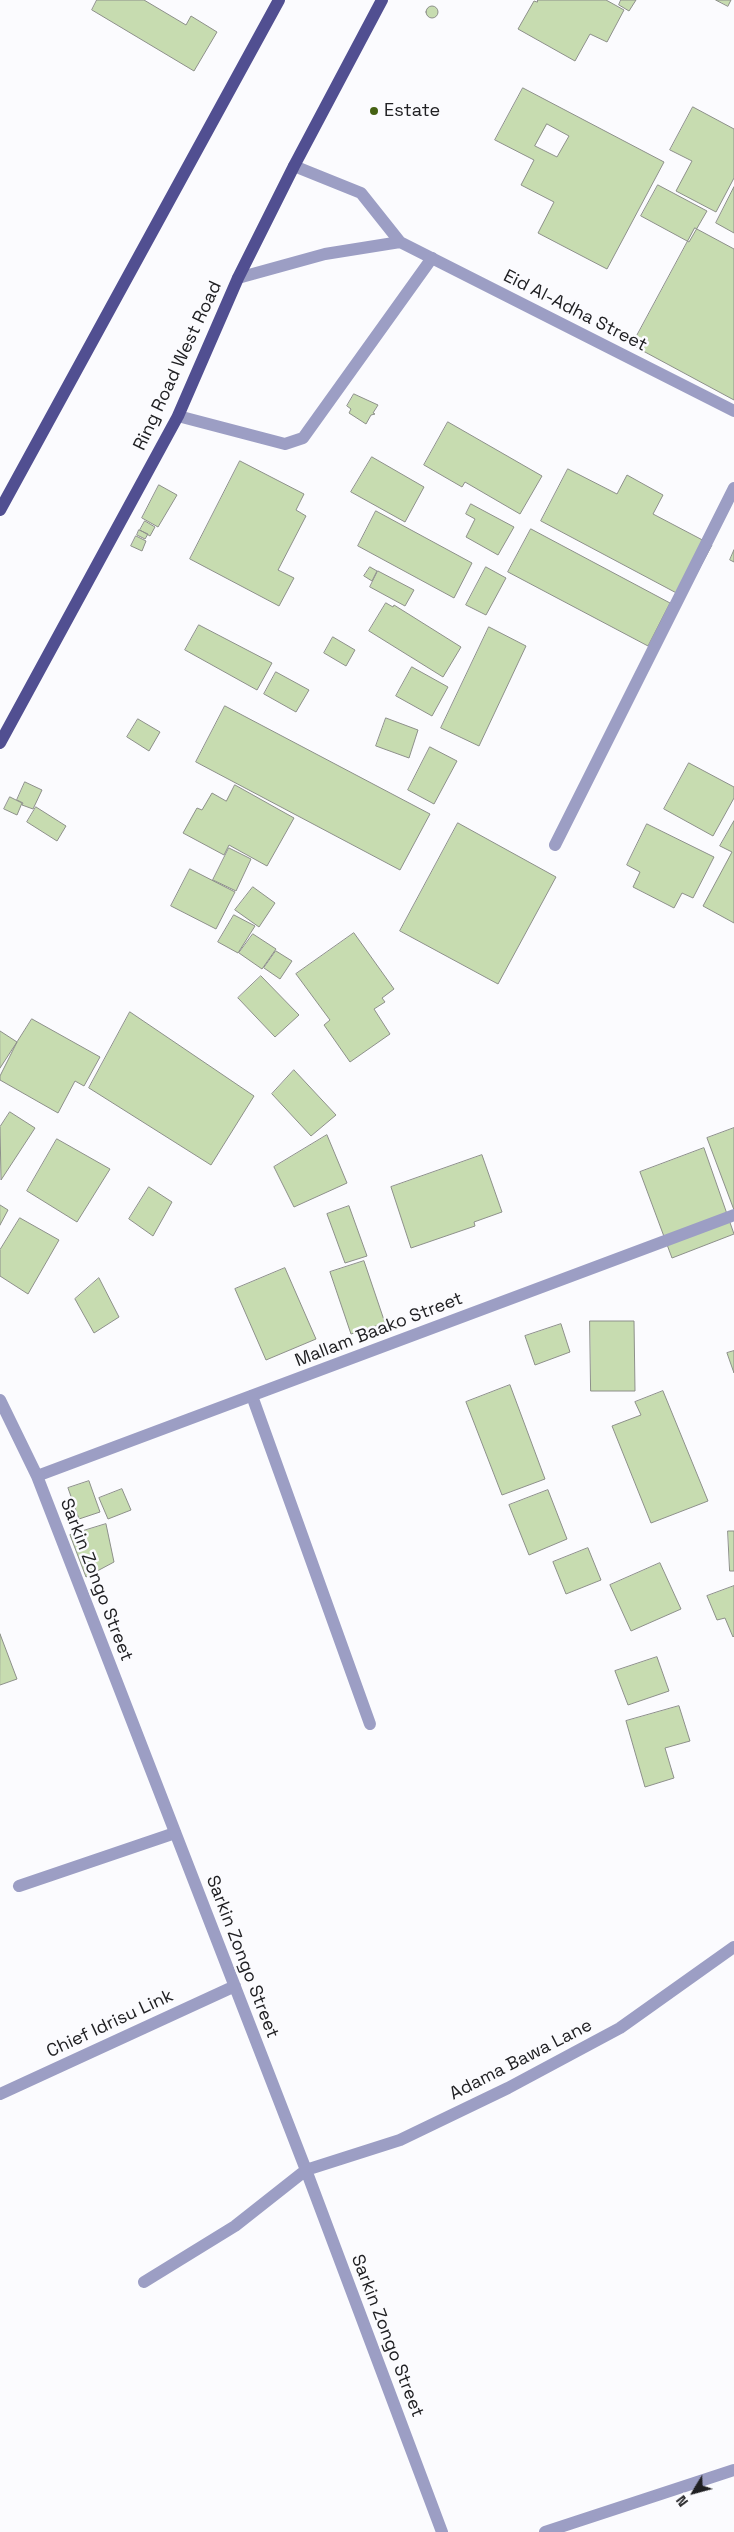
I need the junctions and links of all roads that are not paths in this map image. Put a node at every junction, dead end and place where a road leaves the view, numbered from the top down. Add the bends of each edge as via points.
1 (279, 0) edge
2 (382, 0) edge
3 (294, 166) junction
4 (400, 242) junction
5 (432, 258) junction
6 (238, 278) junction
7 (734, 411) edge
8 (178, 416) junction
9 (734, 488) edge
10 (0, 510) edge
11 (0, 743) edge
12 (555, 845) dead end
13 (734, 1216) edge
14 (252, 1396) junction
15 (0, 1400) edge
16 (37, 1476) junction
17 (370, 1724) dead end
18 (175, 1833) junction
19 (19, 1886) dead end
20 (734, 1947) edge
21 (235, 1986) junction
22 (0, 2094) edge
23 (306, 2170) junction
24 (144, 2282) dead end
25 (734, 2470) edge
26 (442, 2532) edge
27 (545, 2532) edge

1 - 10 main road
2 - 3 main road, Ring Road West Road
3 - 4 street, Eid Al-Adha Street via 361,193
3 - 6 main road, Ring Road West Road
4 - 5 street, Eid Al-Adha Street
4 - 6 street via 324,254
5 - 7 street, Eid Al-Adha Street
5 - 8 street via 303,438 285,444
6 - 8 main road, Ring Road West Road
8 - 11 main road, Ring Road West Road
9 - 12 street
13 - 14 street, Mallam Baako Street
14 - 16 street, Mallam Baako Street
14 - 17 street
15 - 16 street, Sarkin Zongo Street
16 - 18 street, Sarkin Zongo Street
18 - 19 street
18 - 21 street, Sarkin Zongo Street
20 - 23 street, Adama Bawa Lane via 620,2028 508,2088 400,2140
21 - 22 street, Chief Idrisu Link
21 - 23 street, Sarkin Zongo Street
23 - 24 street via 235,2226
23 - 26 street, Sarkin Zongo Street
25 - 27 street

